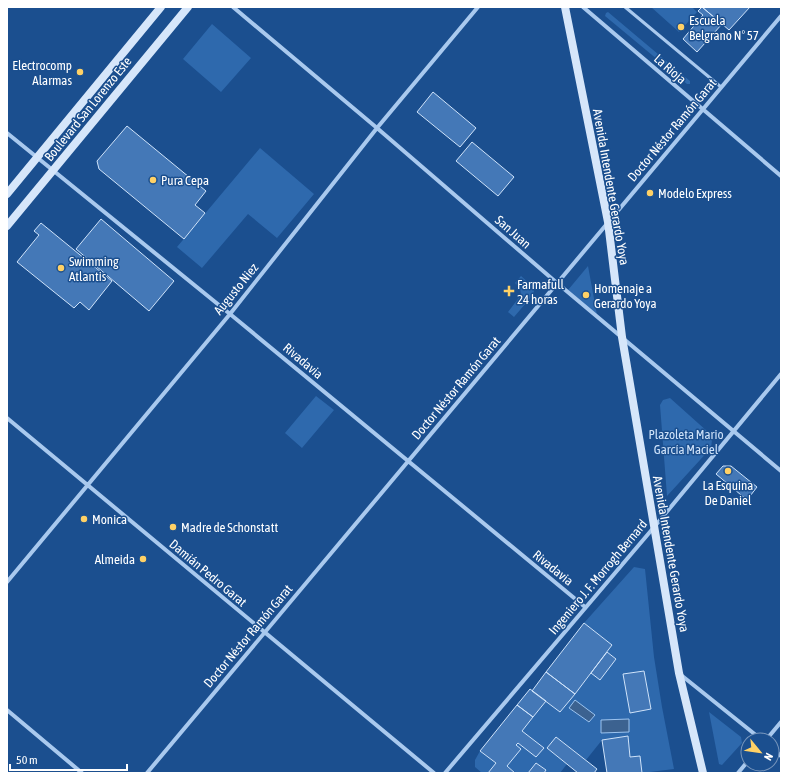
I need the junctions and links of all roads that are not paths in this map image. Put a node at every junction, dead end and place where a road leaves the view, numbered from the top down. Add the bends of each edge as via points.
1 (161, 7) edge
2 (188, 7) edge
3 (233, 7) edge
4 (478, 7) edge
5 (565, 7) edge
6 (582, 7) edge
7 (625, 7) edge
8 (781, 16) edge
9 (721, 87) junction
10 (702, 110) junction
11 (377, 128) junction
12 (7, 132) edge
13 (38, 158) junction
14 (53, 171) junction
15 (781, 176) edge
16 (7, 194) edge
17 (608, 222) junction
18 (7, 226) edge
19 (557, 283) junction
20 (230, 314) junction
21 (622, 338) junction
22 (781, 374) edge
23 (7, 418) edge
24 (733, 431) junction
25 (407, 461) junction
26 (781, 471) edge
27 (87, 485) junction
28 (654, 526) junction
29 (7, 582) edge
30 (585, 607) junction
31 (264, 632) junction
32 (679, 673) junction
33 (7, 710) edge
34 (781, 722) edge
35 (752, 732) edge
36 (773, 732) edge
37 (82, 773) edge
38 (147, 773) edge
39 (434, 773) edge
40 (445, 773) edge
41 (703, 773) edge

1 - 13 main road, Boulevard San Lorenzo Este
2 - 14 main road, Boulevard San Lorenzo Este
3 - 11 street, San Juan
4 - 11 street, Augusto Niez
5 - 17 main road, Avenida Intendente Gerardo Yoya
6 - 10 street, La Rioja
7 - 9 lane, La Rioja
8 - 9 street, Doctor Néstor Ramón Garat
9 - 10 street, Doctor Néstor Ramón Garat
10 - 15 street, La Rioja
10 - 17 street, Doctor Néstor Ramón Garat
11 - 19 street, San Juan
11 - 20 street, Augusto Niez
12 - 13 street, Rivadavia
13 - 14 street, Rivadavia
13 - 16 main road, Boulevard San Lorenzo Este
14 - 18 main road, Boulevard San Lorenzo Este
14 - 20 street, Rivadavia
17 - 19 street, Doctor Néstor Ramón Garat
17 - 21 main road, Avenida Intendente Gerardo Yoya
19 - 21 street, San Juan
19 - 25 street, Doctor Néstor Ramón Garat
20 - 25 street, Rivadavia
20 - 27 street, Augusto Niez
21 - 24 street, San Juan
21 - 28 main road, Avenida Intendente Gerardo Yoya
22 - 24 street, Ingeniero J. F. Morrogh Bernard
23 - 27 street, Damián Pedro Garat
24 - 26 street, San Juan
24 - 28 street, Ingeniero J. F. Morrogh Bernard
25 - 30 street, Rivadavia
25 - 31 street, Doctor Néstor Ramón Garat
27 - 29 street, Augusto Niez
27 - 31 street, Damián Pedro Garat
28 - 30 street, Ingeniero J. F. Morrogh Bernard
28 - 32 main road, Avenida Intendente Gerardo Yoya
30 - 40 street, Ingeniero J. F. Morrogh Bernard
31 - 38 street, Doctor Néstor Ramón Garat
31 - 39 street, Damián Pedro Garat
32 - 35 street
32 - 41 main road, Avenida Intendente Gerardo Yoya
33 - 37 street
34 - 36 street

